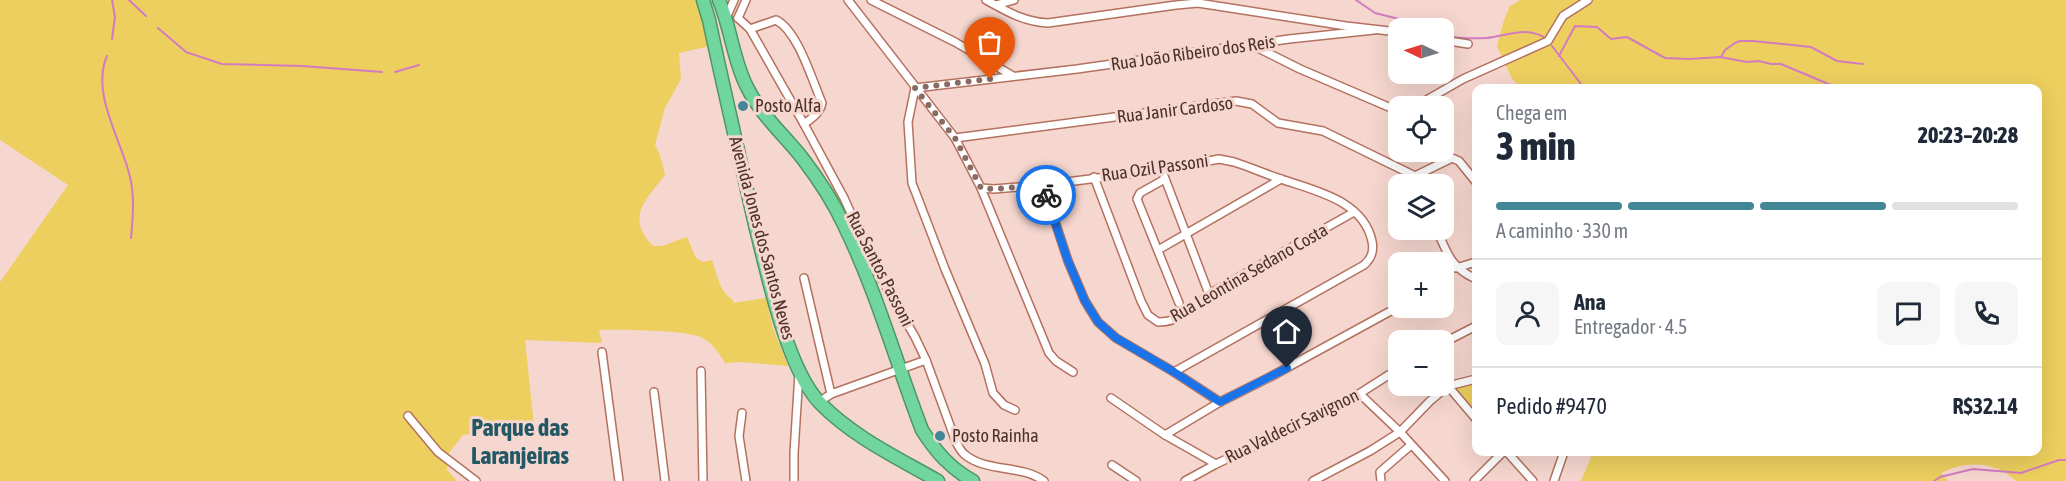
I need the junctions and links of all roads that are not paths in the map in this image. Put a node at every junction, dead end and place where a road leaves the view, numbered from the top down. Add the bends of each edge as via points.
1 (703, 0) edge
2 (719, 0) edge
3 (734, 0) edge
4 (746, 0) edge
5 (848, 0) edge
6 (871, 0) edge
7 (986, 0) edge
8 (1014, 0) edge
9 (1588, 0) edge
10 (996, 5) junction
11 (731, 20) junction
12 (750, 29) junction
13 (1374, 30) junction
14 (1388, 31) edge
15 (1454, 42) edge
16 (1250, 44) junction
17 (1468, 44) dead end
18 (1012, 76) junction
19 (915, 88) junction
20 (1433, 96) edge
21 (1388, 107) edge
22 (804, 124) junction
23 (955, 138) junction
24 (1161, 170) junction
25 (1412, 174) edge
26 (1420, 174) edge
27 (1094, 177) junction
28 (1472, 177) edge
29 (1165, 179) junction
30 (1281, 179) junction
31 (1043, 185) junction
32 (981, 188) junction
33 (1354, 212) junction
34 (1186, 235) junction
35 (1158, 250) junction
36 (1472, 263) edge
37 (1454, 265) edge
38 (1456, 268) junction
39 (1472, 277) edge
40 (804, 278) dead end
41 (1209, 294) junction
42 (1179, 303) dead end
43 (1388, 312) edge
44 (1472, 328) edge
45 (1454, 337) edge
46 (602, 352) dead end
47 (926, 360) junction
48 (799, 369) junction
49 (701, 371) dead end
50 (900, 371) junction
51 (1074, 372) dead end
52 (1174, 372) junction
53 (1388, 376) edge
54 (1472, 380) edge
55 (1454, 384) edge
56 (654, 392) dead end
57 (1454, 393) edge
58 (831, 394) junction
59 (1360, 394) junction
60 (1436, 396) edge
61 (1111, 398) dead end
62 (819, 402) junction
63 (1220, 402) junction
64 (1015, 410) dead end
65 (742, 413) dead end
66 (1472, 414) edge
67 (408, 416) dead end
68 (1400, 432) junction
69 (1165, 435) junction
70 (1411, 445) junction
71 (1501, 456) edge
72 (1509, 456) edge
73 (1563, 456) edge
74 (1216, 464) junction
75 (1112, 465) dead end
76 (476, 481) edge
77 (619, 481) edge
78 (665, 481) edge
79 (704, 481) edge
80 (746, 481) edge
81 (794, 481) edge
82 (938, 481) edge
83 (973, 481) edge
84 (1044, 481) edge
85 (1137, 481) edge
86 (1185, 481) edge
87 (1313, 481) edge
88 (1381, 481) edge
89 (1445, 481) edge
90 (1474, 481) edge
91 (1533, 481) edge
92 (1554, 481) edge

1 - 48 highway, Avenida Jones dos Santos Neves via 768,277
2 - 11 highway
3 - 11 street
4 - 11 street
5 - 19 street
6 - 18 street
7 - 10 street
8 - 10 street
9 - 20 street via 1563,16 1548,41
10 - 13 street via 1024,20 1048,23 1176,4 1205,4
11 - 12 street, Rua Santos Passoni
11 - 50 highway via 740,72 747,87 828,193 875,300
12 - 22 street, Rua Santos Passoni
12 - 22 street via 776,20 794,38 822,103 817,114
13 - 14 street
13 - 16 street, Rua João Ribeiro dos Reis
15 - 17 street
16 - 18 street, Rua João Ribeiro dos Reis
16 - 21 street
18 - 19 street, Rua João Ribeiro dos Reis
19 - 23 street
19 - 64 street via 908,122 912,183 993,393
22 - 47 street, Rua Santos Passoni
23 - 25 street, Rua Janir Cardoso via 1236,101 1252,104 1278,123 1323,131
23 - 32 street
24 - 27 street, Rua Ozil Passoni
24 - 29 street
24 - 30 street, Rua Ozil Passoni via 1219,159
26 - 28 street via 1452,158
27 - 31 street, Rua Ozil Passoni
27 - 41 street, Rua Leontina Sedano Costa via 1141,301 1152,320 1175,319
29 - 34 street
29 - 35 street via 1140,193 1137,199
30 - 33 street, Rua Ozil Passoni via 1327,195
30 - 34 street
31 - 32 street, Rua Ozil Passoni
31 - 52 street via 1068,261 1098,322 1116,338
32 - 51 street via 1049,353
33 - 41 street, Rua Leontina Sedano Costa
33 - 52 street via 1366,224 1373,246 1365,265
34 - 35 street
34 - 41 street
35 - 42 street
36 - 38 street
37 - 38 street
38 - 39 street
40 - 58 street
43 - 63 street
44 - 45 street
46 - 77 street
47 - 50 street
47 - 84 street, Rua Santos Passoni via 964,454
48 - 62 highway, Avenida Jones dos Santos Neves
48 - 81 street
49 - 79 street
50 - 58 street
50 - 83 highway via 922,430 934,449
52 - 63 street
53 - 59 street, Rua Valdecir Savignon
54 - 55 street
56 - 78 street
57 - 66 street
58 - 62 street
59 - 68 street
59 - 74 street, Rua Valdecir Savignon
60 - 68 street
61 - 69 street
62 - 82 highway, Avenida Jones dos Santos Neves via 844,425
63 - 69 street
65 - 80 street via 739,436
67 - 76 street via 438,452
68 - 70 street
68 - 87 street
69 - 74 street
70 - 88 street via 1380,472
70 - 89 street
71 - 90 street
72 - 91 street
73 - 92 street
74 - 86 street, Rua Valdecir Savignon
75 - 85 street

